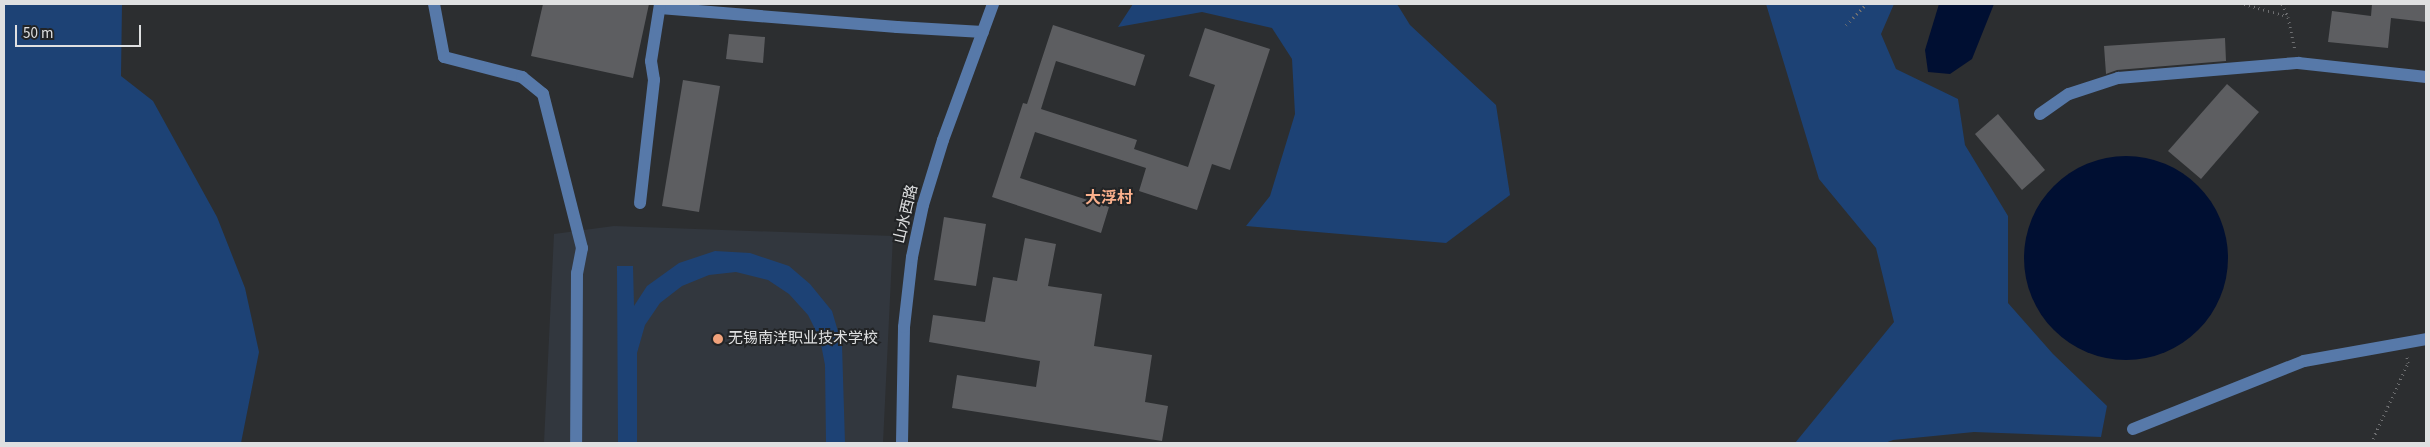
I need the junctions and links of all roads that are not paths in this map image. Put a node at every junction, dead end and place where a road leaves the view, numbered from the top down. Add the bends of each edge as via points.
1 (434, 4) edge
2 (994, 4) edge
3 (660, 6) edge
4 (983, 32) junction
5 (2426, 77) edge
6 (2040, 114) dead end
7 (640, 204) dead end
8 (2426, 339) edge
9 (2133, 429) dead end
10 (576, 443) edge
11 (902, 443) edge

1 - 10 street via 444,57 522,77 543,94 582,248 576,272
2 - 4 street, 山水西路
3 - 4 street
3 - 7 street via 651,62 654,80
4 - 11 street, 山水西路 via 942,140 912,257 904,327
5 - 6 street via 2298,63 2118,78 2069,94
8 - 9 street via 2304,361

